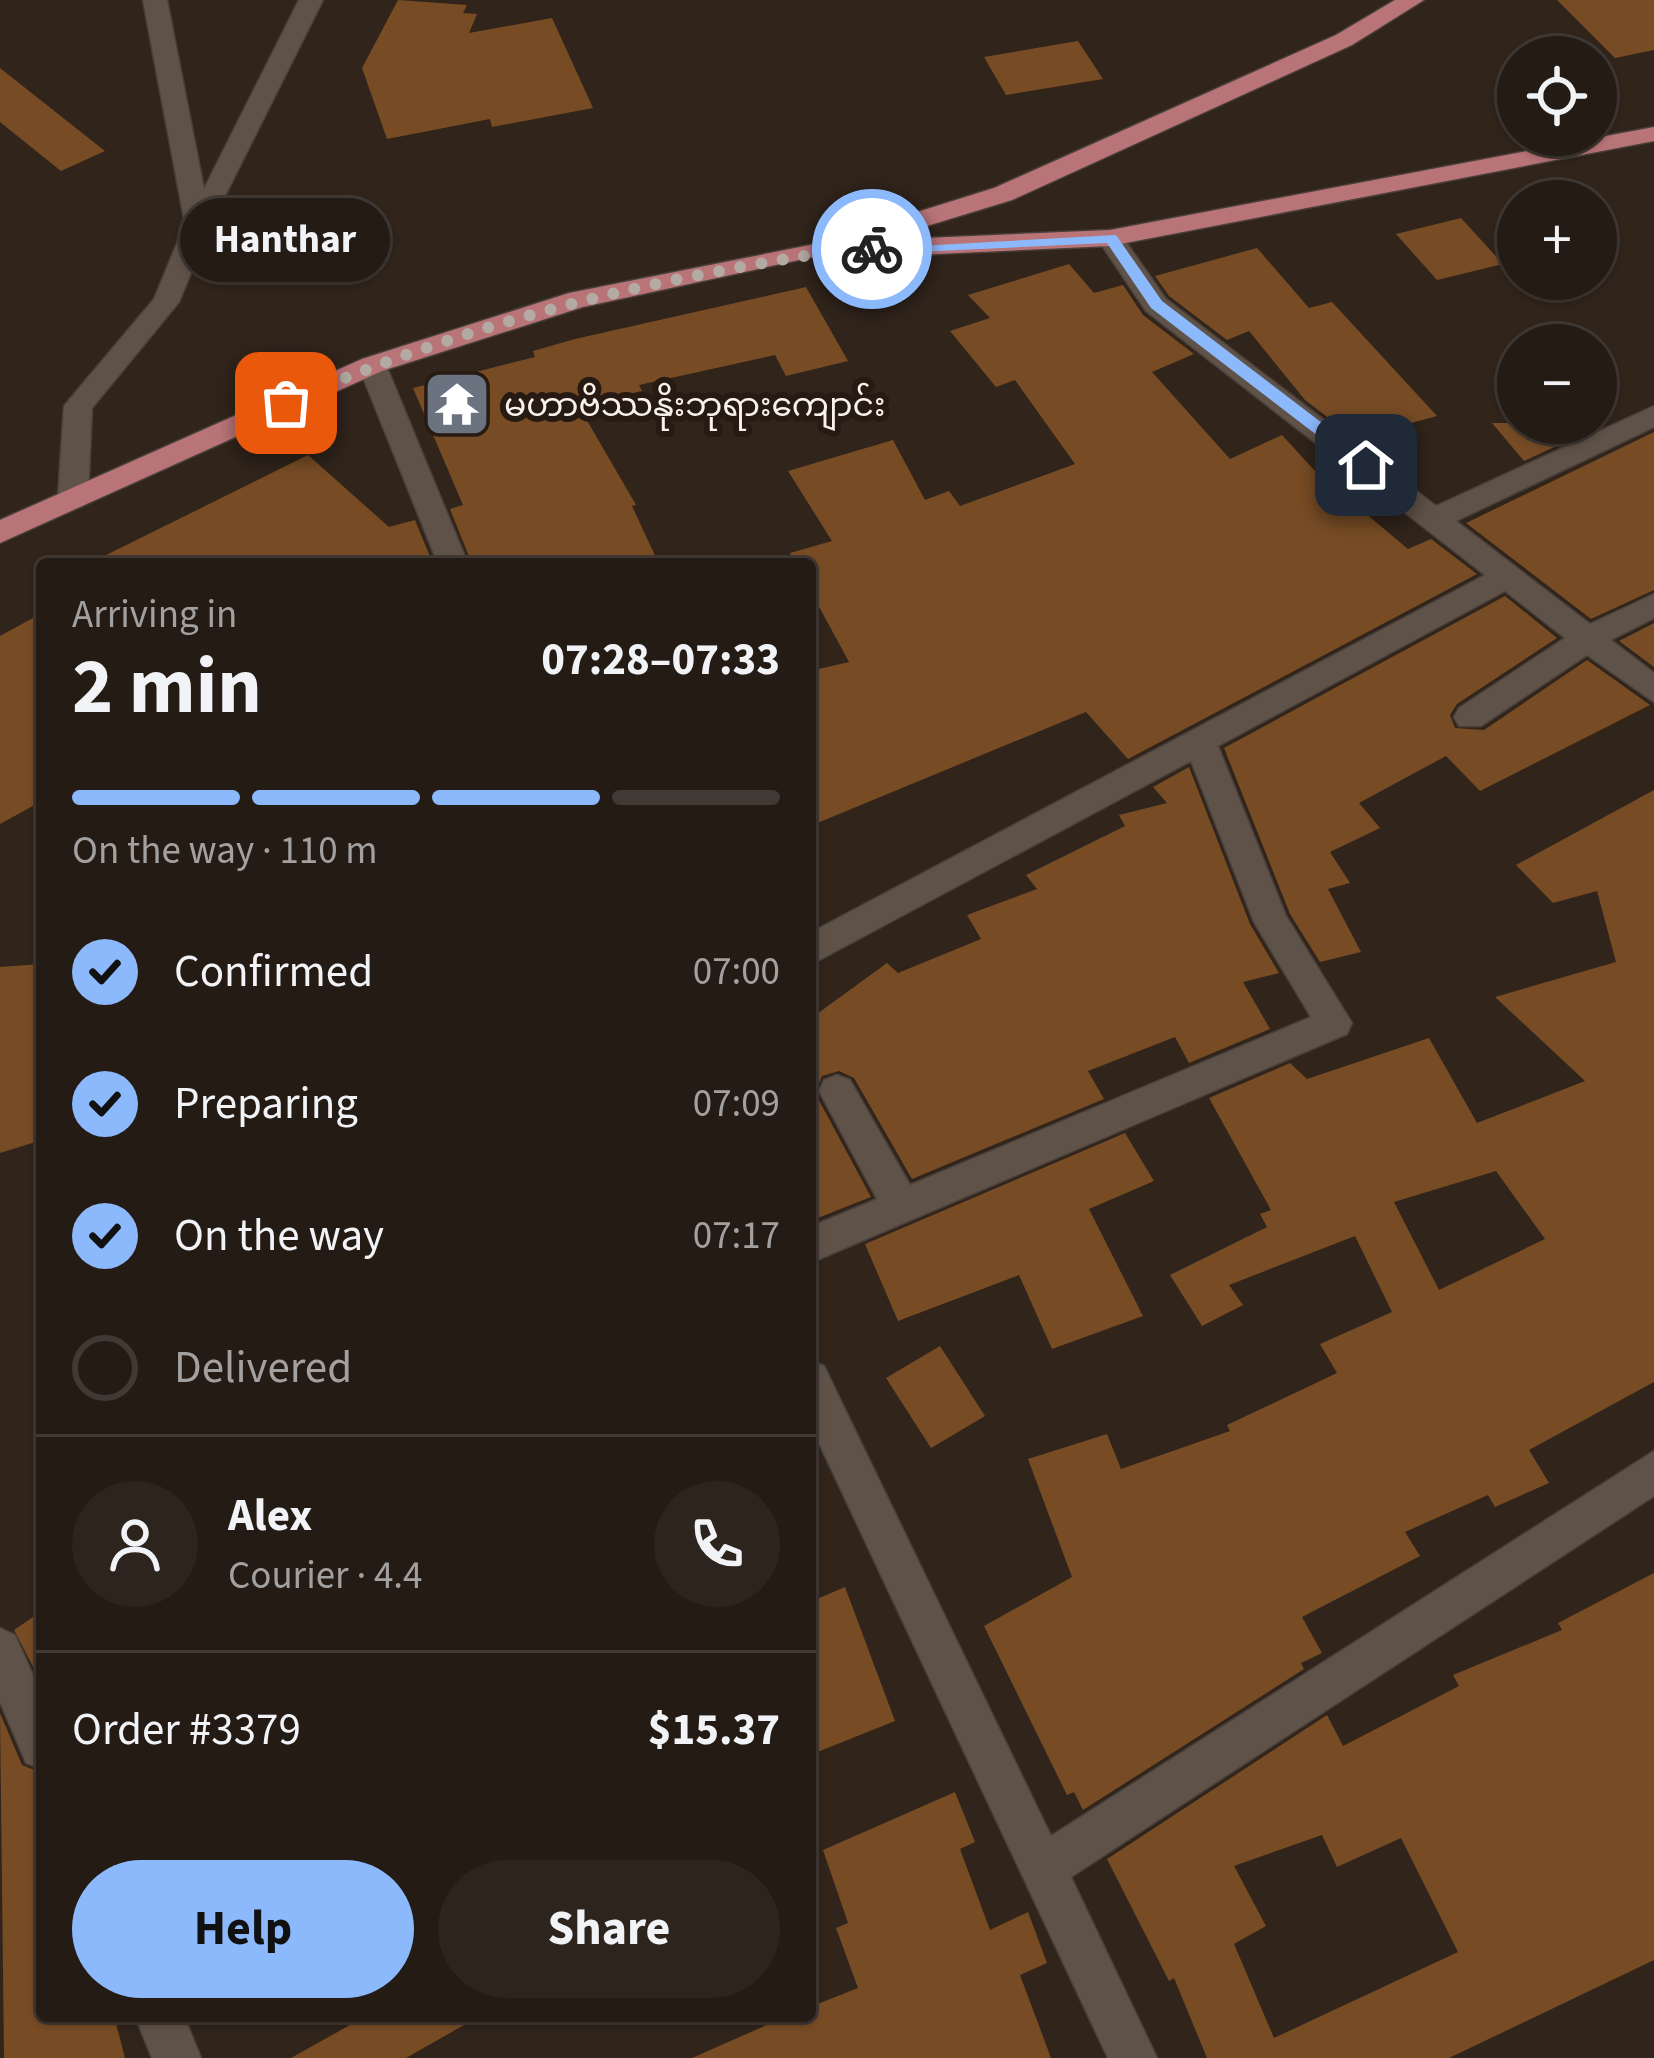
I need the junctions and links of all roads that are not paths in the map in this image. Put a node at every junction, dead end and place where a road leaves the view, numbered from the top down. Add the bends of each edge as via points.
1 (155, 0) edge
2 (310, 0) edge
3 (1412, 0) edge
4 (1654, 134) edge
5 (198, 224) junction
6 (1111, 238) junction
7 (819, 251) junction
8 (372, 365) junction
9 (1654, 416) edge
10 (73, 497) junction
11 (1436, 518) junction
12 (0, 532) edge
13 (451, 558) edge
14 (1508, 576) junction
15 (1654, 604) edge
16 (1587, 639) junction
17 (1654, 690) edge
18 (1470, 717) dead end
19 (1200, 741) junction
20 (816, 947) edge
21 (837, 1091) dead end
22 (902, 1207) junction
23 (816, 1243) edge
24 (816, 1393) edge
25 (1654, 1472) edge
26 (0, 1651) edge
27 (36, 1733) edge
28 (1043, 1868) junction
29 (162, 2022) edge
30 (177, 2058) edge
31 (1133, 2058) edge

1 - 5 street
2 - 5 street
3 - 7 main road via 1344,40 1004,194
4 - 6 main road
5 - 10 street via 166,302 78,406
6 - 7 main road
6 - 11 street via 1156,305
7 - 8 main road via 579,298
8 - 10 main road
8 - 13 street
9 - 11 street
10 - 12 main road
11 - 14 street
14 - 16 street
14 - 19 street
15 - 16 street
16 - 17 street
16 - 18 street
19 - 20 street
19 - 22 street via 1271,922 1334,1023
21 - 22 street
22 - 23 street
24 - 28 street
25 - 28 street
26 - 27 street
28 - 31 street
29 - 30 street

